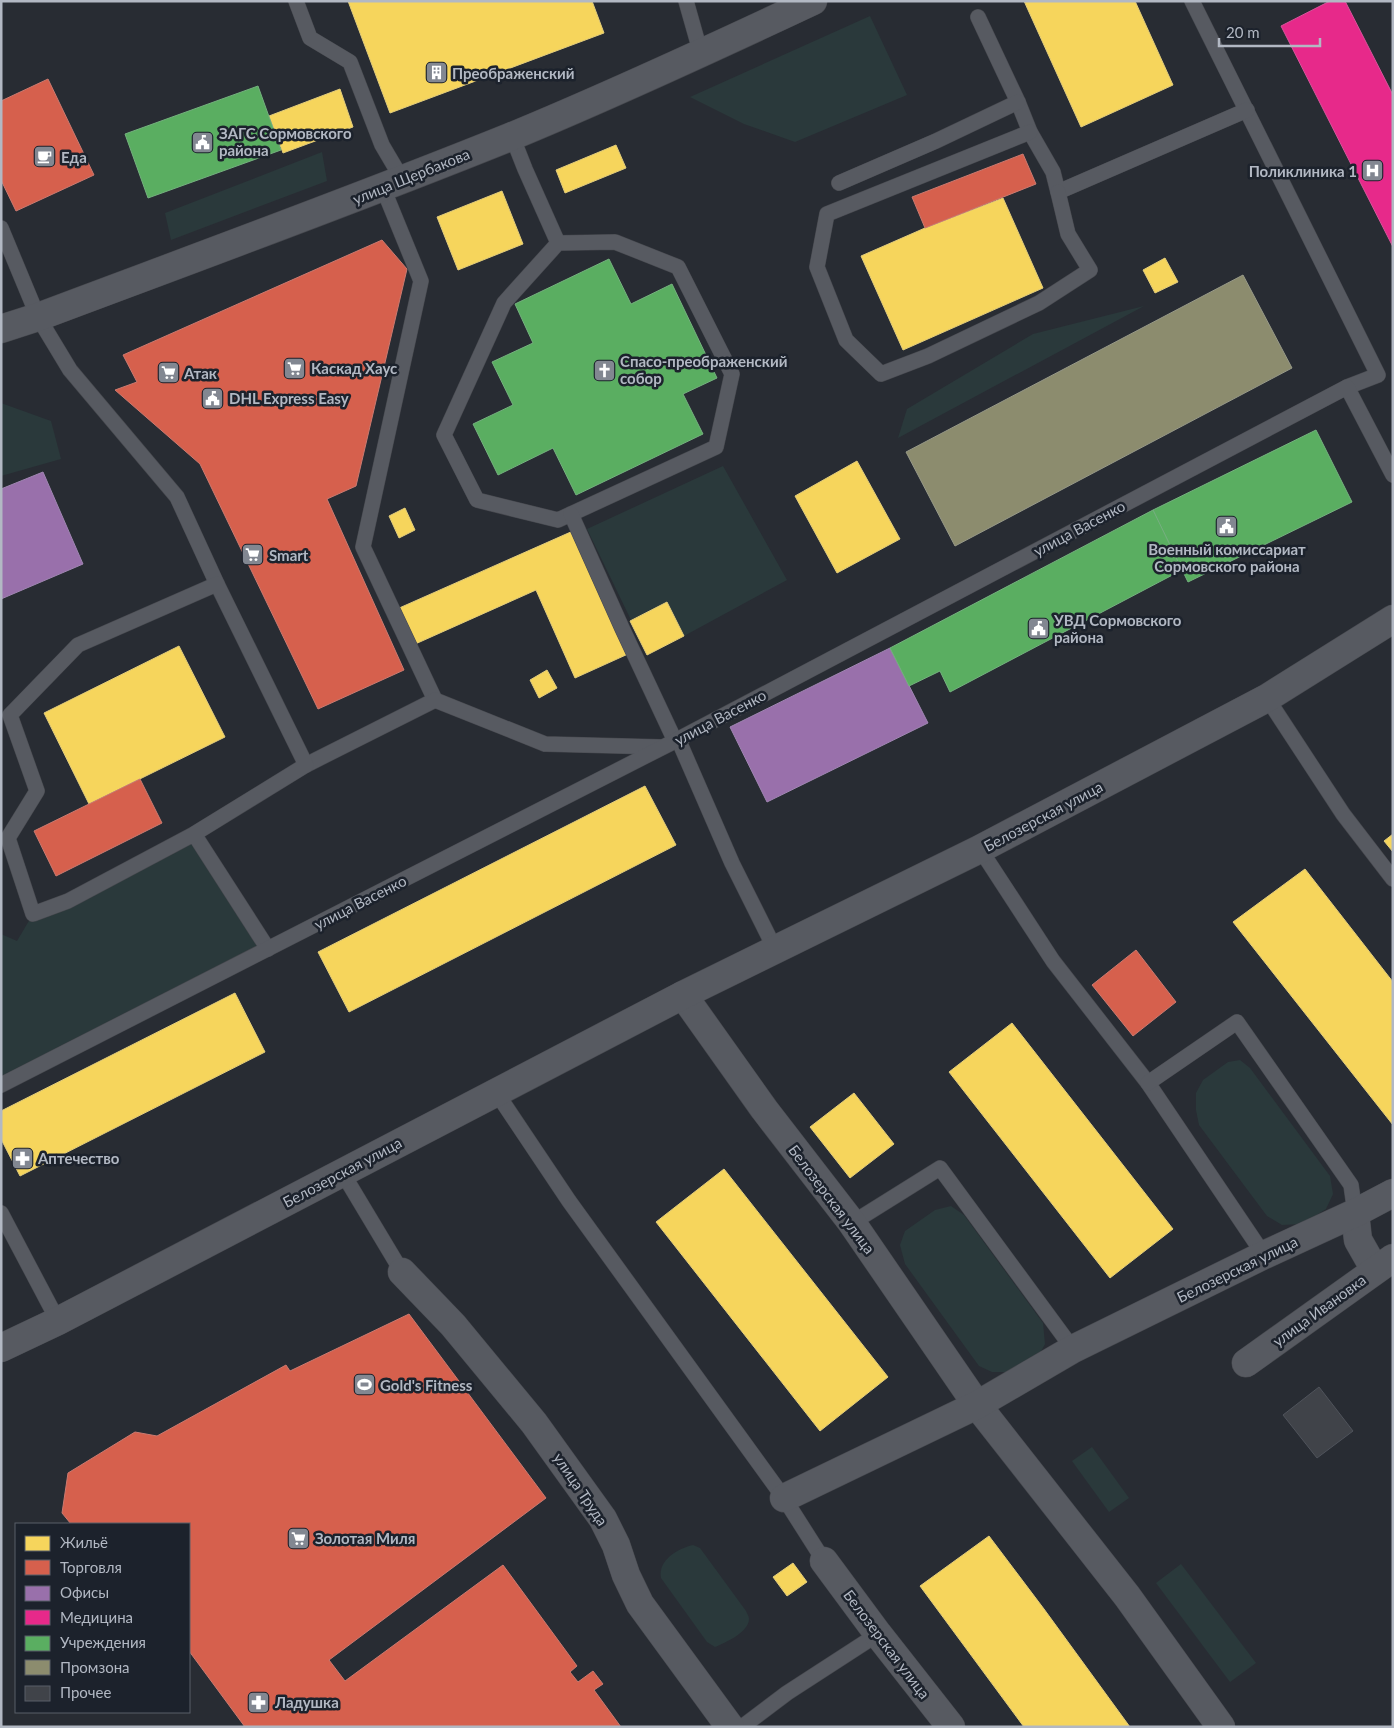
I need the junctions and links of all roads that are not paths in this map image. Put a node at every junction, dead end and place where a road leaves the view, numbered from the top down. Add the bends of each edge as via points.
1 (296, 1) edge
2 (686, 1) edge
3 (813, 1) edge
4 (1192, 1) edge
5 (978, 17) dead end
6 (701, 54) junction
7 (1018, 102) junction
8 (1248, 110) junction
9 (1030, 132) junction
10 (512, 136) junction
11 (839, 183) dead end
12 (393, 184) junction
13 (1058, 192) junction
14 (1, 228) edge
15 (558, 243) junction
16 (38, 317) junction
17 (1, 329) edge
18 (1347, 387) junction
19 (1393, 475) edge
20 (571, 514) junction
21 (217, 584) junction
22 (1393, 619) edge
23 (1267, 698) junction
24 (435, 700) junction
25 (672, 742) junction
26 (306, 765) junction
27 (194, 834) junction
28 (980, 849) junction
29 (1393, 879) edge
30 (268, 949) junction
31 (775, 949) junction
32 (683, 995) junction
33 (1148, 1083) junction
34 (1, 1085) edge
35 (496, 1092) junction
36 (342, 1172) junction
37 (1393, 1193) edge
38 (1, 1213) edge
39 (1355, 1213) junction
40 (852, 1223) junction
41 (1264, 1255) junction
42 (1384, 1264) edge
43 (402, 1272) joint
44 (58, 1321) junction
45 (1, 1348) edge
46 (1073, 1349) junction
47 (1246, 1363) dead end
48 (977, 1406) junction
49 (784, 1498) junction
50 (824, 1561) joint
51 (878, 1634) junction
52 (730, 1727) edge
53 (742, 1727) edge
54 (951, 1727) edge
55 (1221, 1727) edge

1 - 12 lane via 310,38 350,62 382,145
2 - 6 lane
3 - 6 street, улица Щербакова
4 - 8 lane
5 - 7 lane
6 - 10 street, улица Щербакова
7 - 9 lane
7 - 11 lane
8 - 13 lane
8 - 18 lane, улица Васенко via 1378,375
9 - 13 lane via 1053,172
9 - 13 lane via 826,214 816,267 846,340 881,374 928,356 1039,303 1090,270 1068,234
10 - 12 street, улица Щербакова
10 - 15 lane
12 - 16 street, улица Щербакова
12 - 24 lane via 421,280 363,547
14 - 16 lane
15 - 20 lane via 504,303 444,435 477,500 558,520
15 - 20 lane via 615,242 678,267 732,374 716,448
16 - 17 street, улица Щербакова
16 - 21 lane via 70,370 177,496
18 - 19 lane
18 - 25 lane, улица Васенко
20 - 25 lane
21 - 26 lane
21 - 27 lane via 78,645 10,715 37,791 8,838 33,914 68,901
22 - 23 street, Белозерская улица
23 - 28 street, Белозерская улица
23 - 29 lane via 1343,814
24 - 25 lane via 545,744
24 - 26 lane
25 - 30 lane, улица Васенко
25 - 31 lane
26 - 27 lane
27 - 30 lane
28 - 31 street, Белозерская улица
28 - 33 lane via 1053,961
30 - 34 lane, улица Васенко
31 - 32 street, Белозерская улица
32 - 35 street, Белозерская улица
32 - 40 street, Белозерская улица via 764,1109
33 - 39 lane via 1237,1022 1351,1186
33 - 41 lane
35 - 36 street, Белозерская улица
35 - 49 lane via 569,1201
36 - 43 lane
36 - 44 street, Белозерская улица
37 - 39 street, Белозерская улица
38 - 44 lane
39 - 41 street, Белозерская улица
39 - 42 street via 1358,1240
40 - 46 lane via 940,1168
40 - 48 street, Белозерская улица
41 - 46 street, Белозерская улица
42 - 47 street, улица Ивановка
43 - 52 street, улица Труда via 453,1325 534,1422 603,1519 640,1604
44 - 45 street, Белозерская улица
46 - 48 street, Белозерская улица
48 - 49 street, Белозерская улица
48 - 55 street, Белозерская улица via 1127,1596
49 - 50 lane
50 - 51 street, Белозерская улица
51 - 53 lane
51 - 54 street, Белозерская улица

